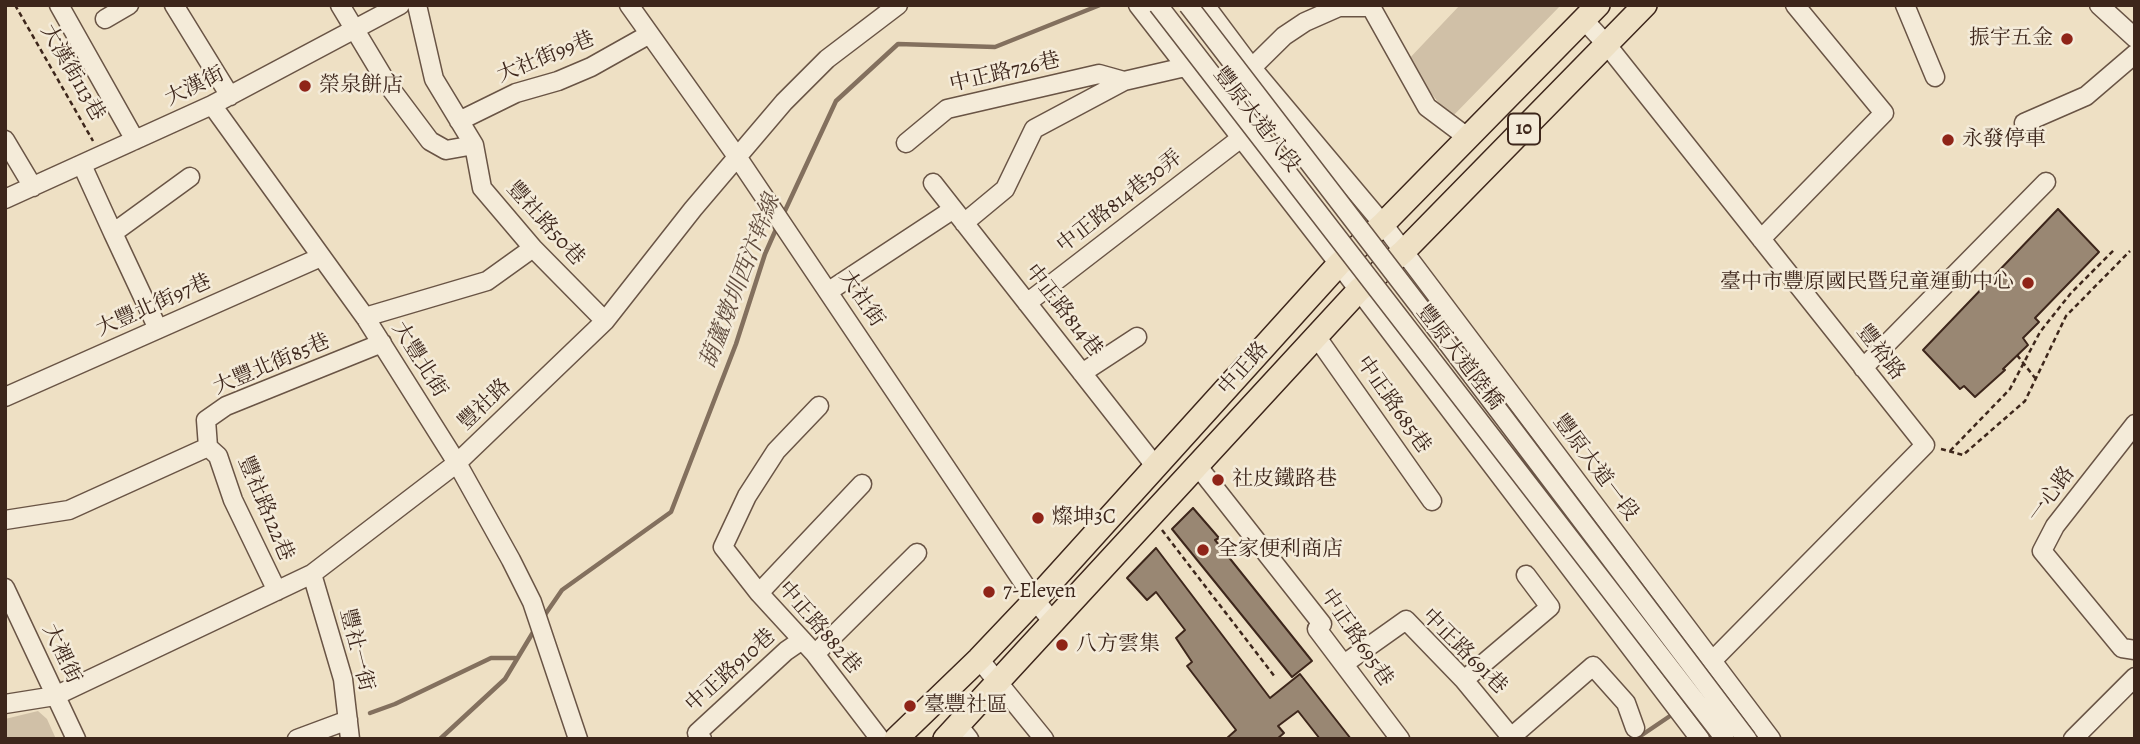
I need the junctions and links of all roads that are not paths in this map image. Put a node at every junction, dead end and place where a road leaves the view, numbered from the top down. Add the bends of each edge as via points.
1 (59, 5) edge
2 (128, 5) edge
3 (174, 5) edge
4 (340, 5) edge
5 (400, 5) edge
6 (417, 5) edge
7 (628, 5) edge
8 (898, 5) edge
9 (1138, 5) edge
10 (1158, 5) edge
11 (1188, 5) edge
12 (1205, 5) edge
13 (1645, 5) edge
14 (1795, 5) edge
15 (1905, 5) edge
16 (2099, 5) edge
17 (1591, 13) edge
18 (105, 19) dead end
19 (354, 29) junction
20 (648, 35) junction
21 (2135, 38) edge
22 (1607, 45) junction
23 (2135, 54) edge
24 (1185, 66) junction
25 (1252, 68) junction
26 (1935, 77) dead end
27 (1124, 81) junction
28 (230, 96) junction
29 (1214, 104) junction
30 (212, 105) junction
31 (459, 121) junction
32 (2024, 123) dead end
33 (1467, 137) junction
34 (1241, 138) junction
35 (5, 140) edge
36 (135, 140) junction
37 (906, 143) dead end
38 (474, 145) junction
39 (738, 158) junction
40 (82, 164) junction
41 (190, 177) dead end
42 (2046, 182) dead end
43 (933, 183) dead end
44 (33, 187) junction
45 (5, 199) edge
46 (946, 214) dead end
47 (964, 223) junction
48 (1383, 224) junction
49 (113, 233) junction
50 (1761, 239) junction
51 (533, 248) junction
52 (1403, 252) junction
53 (321, 257) junction
54 (1339, 264) junction
55 (1359, 290) junction
56 (829, 291) junction
57 (1027, 303) junction
58 (365, 317) junction
59 (605, 321) junction
60 (158, 329) junction
61 (1316, 336) junction
62 (1137, 337) dead end
63 (382, 343) junction
64 (1863, 368) junction
65 (1082, 373) junction
66 (5, 397) edge
67 (819, 406) dead end
68 (2135, 424) edge
69 (208, 447) junction
70 (457, 463) junction
71 (1196, 464) junction
72 (1156, 467) junction
73 (862, 484) dead end
74 (1432, 501) dead end
75 (5, 520) edge
76 (917, 553) dead end
77 (312, 574) junction
78 (1526, 575) dead end
79 (5, 588) edge
80 (276, 591) junction
81 (759, 593) junction
82 (1035, 600) junction
83 (1052, 621) junction
84 (803, 640) junction
85 (2135, 650) edge
86 (815, 654) junction
87 (979, 659) junction
88 (1712, 661) junction
89 (1344, 664) junction
90 (2135, 677) edge
91 (1464, 680) junction
92 (999, 682) junction
93 (55, 696) junction
94 (5, 704) edge
95 (348, 720) junction
96 (1634, 728) dead end
97 (957, 734) edge
98 (1510, 738) edge
99 (76, 739) edge
100 (297, 739) edge
101 (350, 739) edge
102 (578, 739) edge
103 (702, 739) edge
104 (880, 739) edge
105 (896, 739) edge
106 (1044, 739) edge
107 (1400, 739) edge
108 (1700, 739) edge
109 (1725, 739) edge
110 (1747, 739) edge
111 (1771, 739) edge
112 (2073, 739) edge

1 - 36 street
2 - 18 street
3 - 28 street
4 - 19 street
5 - 19 street, 大漢街
6 - 31 street via 434,79
7 - 20 street, 大社街
8 - 39 street, 豐社路 via 827,59
9 - 24 street, 豐原大道八段
10 - 109 street, 豐原大道陸橋, bridge
11 - 110 street, 豐原大道陸橋, bridge
12 - 25 street, 豐原大道八段
13 - 22 main road, 中正路 / 10
14 - 50 street via 1884,113
15 - 26 street
16 - 21 street
17 - 22 street, 豐裕路
17 - 33 main road, 中正路 / 10
19 - 28 street, 大漢街
19 - 38 street via 387,85 430,141 446,150
20 - 31 street, 大社街99巷 via 591,67 516,93
20 - 39 street, 大社街
22 - 50 street, 豐裕路
22 - 52 main road, 中正路 / 10
23 - 32 street via 2086,96
24 - 27 street
24 - 29 street, 豐原大道八段
25 - 29 street
25 - 33 street via 1305,22 1339,7 1371,7 1427,107
25 - 48 street, 豐原大道八段
27 - 37 street, 中正路726巷 via 1099,74 947,109
27 - 47 street via 1034,130 1005,189
28 - 30 street, 大漢街
29 - 34 street, 豐原大道八段
30 - 36 street, 大漢街
30 - 53 street, 大豐北街
31 - 38 street
33 - 48 main road, 中正路 / 10
34 - 54 street, 豐原大道八段
34 - 57 street, 中正路814巷30弄
35 - 44 street
36 - 40 street, 大漢街
38 - 51 street, 豐社路50巷 via 482,188
39 - 56 street, 大社街
39 - 59 street, 豐社路
40 - 44 street, 大漢街
40 - 49 street
41 - 49 street
42 - 64 street
43 - 47 street, 中正路814巷
44 - 45 street, 大漢街
46 - 56 street
47 - 57 street, 中正路814巷
48 - 52 street, 豐原大道一段
48 - 54 main road, 中正路 / 10
49 - 60 street
50 - 64 street, 豐裕路
51 - 58 street via 487,281
51 - 59 street, 豐社路50巷
52 - 55 main road, 中正路 / 10
52 - 88 street, 豐原大道一段
53 - 58 street, 大豐北街
53 - 60 street, 大豐北街97巷
54 - 55 street
54 - 72 main road, 中正路 / 10
55 - 61 main road, 中正路 / 10
55 - 108 street
56 - 82 street, 大社街
57 - 65 street, 中正路814巷
58 - 63 street, 大豐北街
59 - 70 street, 豐社路
60 - 66 street, 大豐北街97巷
61 - 71 main road, 中正路 / 10
61 - 74 street, 中正路685巷
62 - 65 street
63 - 69 street, 大豐北街85巷 via 226,407 206,420
63 - 70 street, 大豐北街
64 - 88 street, 豐裕路 via 1925,445
65 - 72 street, 中正路814巷
67 - 81 street, 中正路882巷 via 776,451 747,496 723,547
68 - 85 street, 一心路 via 2055,526 2042,551 2122,648
69 - 75 street via 68,510
69 - 80 street, 豐社路122巷 via 218,456 233,500
70 - 77 street, 豐社路
70 - 102 street, 大豐北街 via 532,602
71 - 83 main road, 中正路 / 10
71 - 89 street, 中正路695巷 via 1322,624 1317,629
72 - 82 main road, 中正路 / 10
73 - 81 street
76 - 86 street
77 - 80 street, 豐社路
77 - 95 street, 豐社一街 via 343,678
78 - 91 street via 1550,607
79 - 93 street, 大裡街
80 - 93 street, 豐社路
81 - 84 street, 中正路882巷
82 - 83 street, 大社街
82 - 87 main road, 中正路 / 10
83 - 92 main road, 中正路 / 10
84 - 86 street, 中正路882巷
84 - 103 street, 中正路910巷 via 697,733
86 - 104 street, 中正路882巷
87 - 92 street
87 - 105 main road, 中正路 / 10
88 - 111 street, 豐原大道一段
89 - 91 street, 中正路691巷 via 1406,621
89 - 107 street, 中正路695巷
90 - 112 street
91 - 98 street, 中正路691巷
92 - 97 main road, 中正路 / 10
92 - 106 street
93 - 94 street, 豐社路
93 - 99 street, 大裡街
95 - 100 street
95 - 101 street, 豐社一街
96 - 98 street via 1626,704 1593,666

